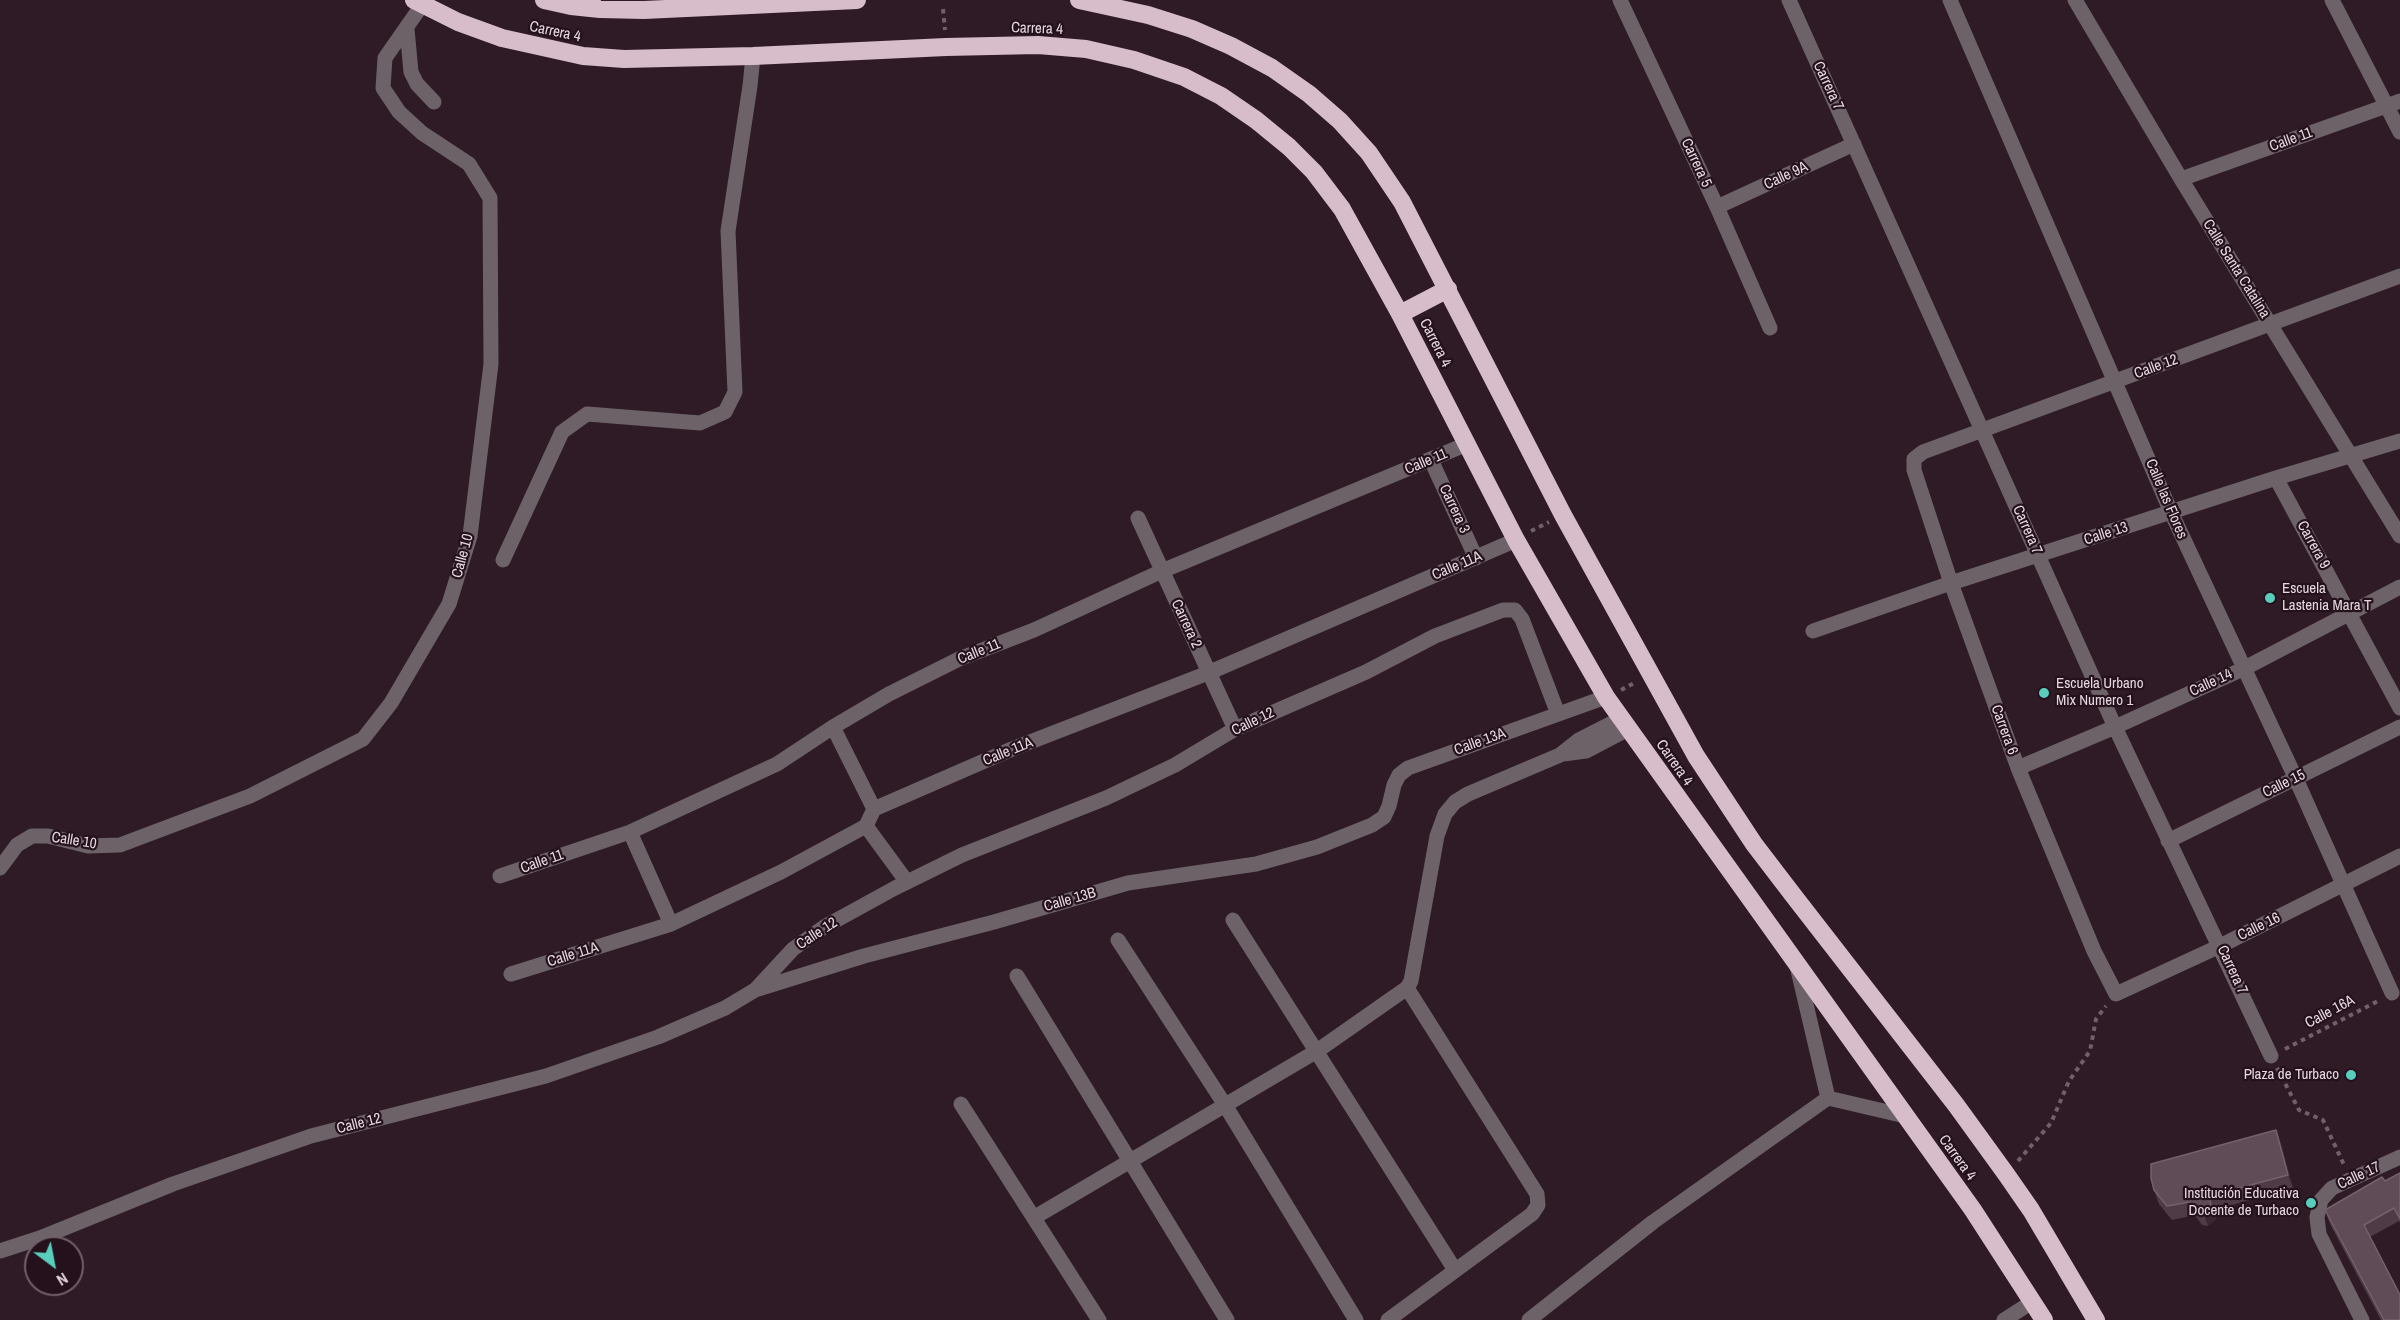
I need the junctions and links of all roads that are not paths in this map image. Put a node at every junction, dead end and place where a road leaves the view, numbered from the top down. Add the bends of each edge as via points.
1 (544, 0) edge
2 (856, 0) edge
3 (1079, 0) edge
4 (1620, 0) edge
5 (1789, 0) edge
6 (1950, 0) edge
7 (2075, 0) edge
8 (2332, 0) edge
9 (418, 2) edge
10 (758, 2) edge
11 (407, 29) junction
12 (753, 56) junction
13 (434, 102) dead end
14 (2393, 103) edge
15 (2400, 132) edge
16 (1854, 144) junction
17 (2181, 179) junction
18 (1717, 207) junction
19 (2400, 276) edge
20 (1448, 289) junction
21 (1400, 314) junction
22 (2270, 324) junction
23 (1770, 328) dead end
24 (2116, 382) junction
25 (1983, 431) junction
26 (2400, 441) edge
27 (1467, 444) junction
28 (2352, 456) junction
29 (1914, 459) joint
30 (1431, 460) junction
31 (2276, 478) junction
32 (2171, 512) junction
33 (1138, 518) dead end
34 (1522, 536) junction
35 (2400, 536) edge
36 (2039, 555) junction
37 (1476, 558) junction
38 (503, 560) dead end
39 (1162, 572) junction
40 (1951, 583) junction
41 (2400, 587) edge
42 (2349, 613) junction
43 (1813, 631) dead end
44 (2243, 669) junction
45 (1208, 673) junction
46 (1612, 694) junction
47 (2400, 708) edge
48 (1558, 714) junction
49 (1624, 724) junction
50 (833, 727) junction
51 (2115, 727) junction
52 (2400, 727) edge
53 (1235, 729) junction
54 (2018, 768) junction
55 (2296, 779) junction
56 (874, 809) junction
57 (1384, 817) joint
58 (866, 826) junction
59 (630, 832) junction
60 (2168, 841) junction
61 (2400, 856) edge
62 (0, 868) edge
63 (500, 876) dead end
64 (907, 882) junction
65 (2344, 885) junction
66 (1233, 920) dead end
67 (671, 924) junction
68 (1118, 940) dead end
69 (2220, 946) junction
70 (1797, 966) junction
71 (511, 974) dead end
72 (1017, 976) dead end
73 (1407, 988) junction
74 (755, 990) junction
75 (2392, 993) road end
76 (2116, 994) joint
77 (1317, 1050) junction
78 (2271, 1056) road end
79 (1828, 1098) junction
80 (961, 1104) dead end
81 (1225, 1105) junction
82 (1905, 1116) junction
83 (2400, 1157) edge
84 (1129, 1161) junction
85 (1035, 1217) junction
86 (0, 1251) edge
87 (1455, 1270) junction
88 (2032, 1302) junction
89 (1099, 1320) edge
90 (1227, 1320) edge
91 (1356, 1320) edge
92 (1388, 1320) edge
93 (1529, 1320) edge
94 (2004, 1320) edge
95 (2044, 1320) edge
96 (2096, 1320) edge
97 (2362, 1320) edge

1 - 10 highway, Carrera 4 via 600,9
2 - 10 highway, Carrera 4
3 - 20 highway, Carrera 4 via 1192,29 1272,68 1310,94 1369,153 1402,202
4 - 18 street, Carrera 5
5 - 16 street, Carrera 7
6 - 24 street, Calle las Flores
7 - 17 street, Calle Santa Catalina
8 - 14 street
9 - 11 street, Calle 10
9 - 12 highway, Carrera 4 via 502,38 583,56
11 - 13 street via 411,72
11 - 62 street, Calle 10 via 385,58 383,88 399,112 422,133 469,164 490,198 491,364 470,536 449,604 392,704 363,739 250,796 120,845 88,846 32,836 17,845
12 - 21 highway, Carrera 4 via 1038,45 1095,51 1184,77 1256,120 1314,172 1342,209
12 - 38 street via 728,231 735,392 725,412 700,423 587,414 562,432
14 - 15 street
14 - 17 street, Calle 11
16 - 18 street, Calle 9A
16 - 25 street, Carrera 7
17 - 22 street, Calle Santa Catalina
18 - 23 street, Carrera 5
19 - 22 street, Calle 12
20 - 21 highway
20 - 96 highway, Carrera 4 via 1563,515 1696,756 1786,887 2006,1174
21 - 27 highway, Carrera 4
22 - 24 street, Calle 12
22 - 28 street, Calle Santa Catalina
24 - 25 street, Calle 12
24 - 32 street, Calle las Flores
25 - 29 street, Calle 12 via 1923,452
25 - 36 street, Carrera 7
26 - 28 street, Calle 13
27 - 30 street, Calle 11
27 - 34 highway, Carrera 4
28 - 31 street, Calle 13
28 - 35 street, Calle Santa Catalina
29 - 40 street, Carrera 6 via 1914,470
30 - 37 street, Carrera 3
30 - 39 street, Calle 11
31 - 32 street, Calle 13
31 - 42 street, Carrera 9
32 - 36 street, Calle 13
32 - 44 street, Calle las Flores
33 - 39 street, Carrera 2
34 - 37 street, Calle 11A
34 - 46 highway, Carrera 4
36 - 40 street, Calle 13
36 - 51 street, Carrera 7
37 - 45 street, Calle 11A
39 - 45 street, Carrera 2
39 - 50 street, Calle 11 via 959,659
40 - 43 street, Calle 13
40 - 54 street, Carrera 6
41 - 42 street, Calle 14
42 - 44 street, Calle 14
42 - 47 street, Carrera 9
44 - 51 street, Calle 14
44 - 55 street, Calle las Flores
45 - 53 street, Carrera 2
45 - 56 street, Calle 11A via 1012,749
46 - 48 street, Calle 13A
46 - 49 highway, Carrera 4
48 - 53 street, Calle 12 via 1522,619 1515,610 1503,610 1435,636 1366,672
48 - 57 street, Calle 13A via 1408,768 1394,785
49 - 70 highway, Carrera 4
49 - 73 street via 1579,740 1560,754 1468,794 1445,814 1437,836
50 - 56 street
50 - 59 street, Calle 11 via 777,764
51 - 54 street, Calle 14
51 - 60 street, Carrera 7
52 - 55 street, Calle 15
53 - 64 street, Calle 12 via 1175,765 1106,798 962,855
54 - 76 street, Carrera 6 via 2094,951
55 - 60 street, Calle 15
55 - 65 street, Calle las Flores
56 - 58 street
57 - 74 street, Calle 13B via 1361,830 1296,853 1256,864 1128,883
58 - 64 street
58 - 67 street, Calle 11A
59 - 63 street, Calle 11
59 - 67 street
60 - 69 street, Carrera 7
61 - 65 street, Calle 16
64 - 74 street, Calle 12 via 808,938
65 - 69 street, Calle 16
65 - 75 street, Calle las Flores
66 - 77 street
67 - 71 street, Calle 11A
68 - 81 street
69 - 76 street, Calle 16
69 - 78 street, Carrera 7
70 - 79 street
70 - 82 highway, Carrera 4
72 - 84 street
73 - 77 street
73 - 87 street via 1537,1194 1538,1206 1532,1214
74 - 86 street, Calle 12 via 725,1008 658,1037 546,1076 311,1137 173,1184
77 - 81 street
77 - 87 street
79 - 82 street
79 - 93 street via 1653,1222
80 - 85 street
81 - 84 street
81 - 91 street
82 - 88 highway, Carrera 4 via 1973,1210
83 - 97 street, Calle 17 via 2332,1188 2321,1200 2317,1216 2319,1234
84 - 85 street
84 - 90 street
85 - 89 street
87 - 92 street
88 - 94 street
88 - 95 highway, Carrera 4

